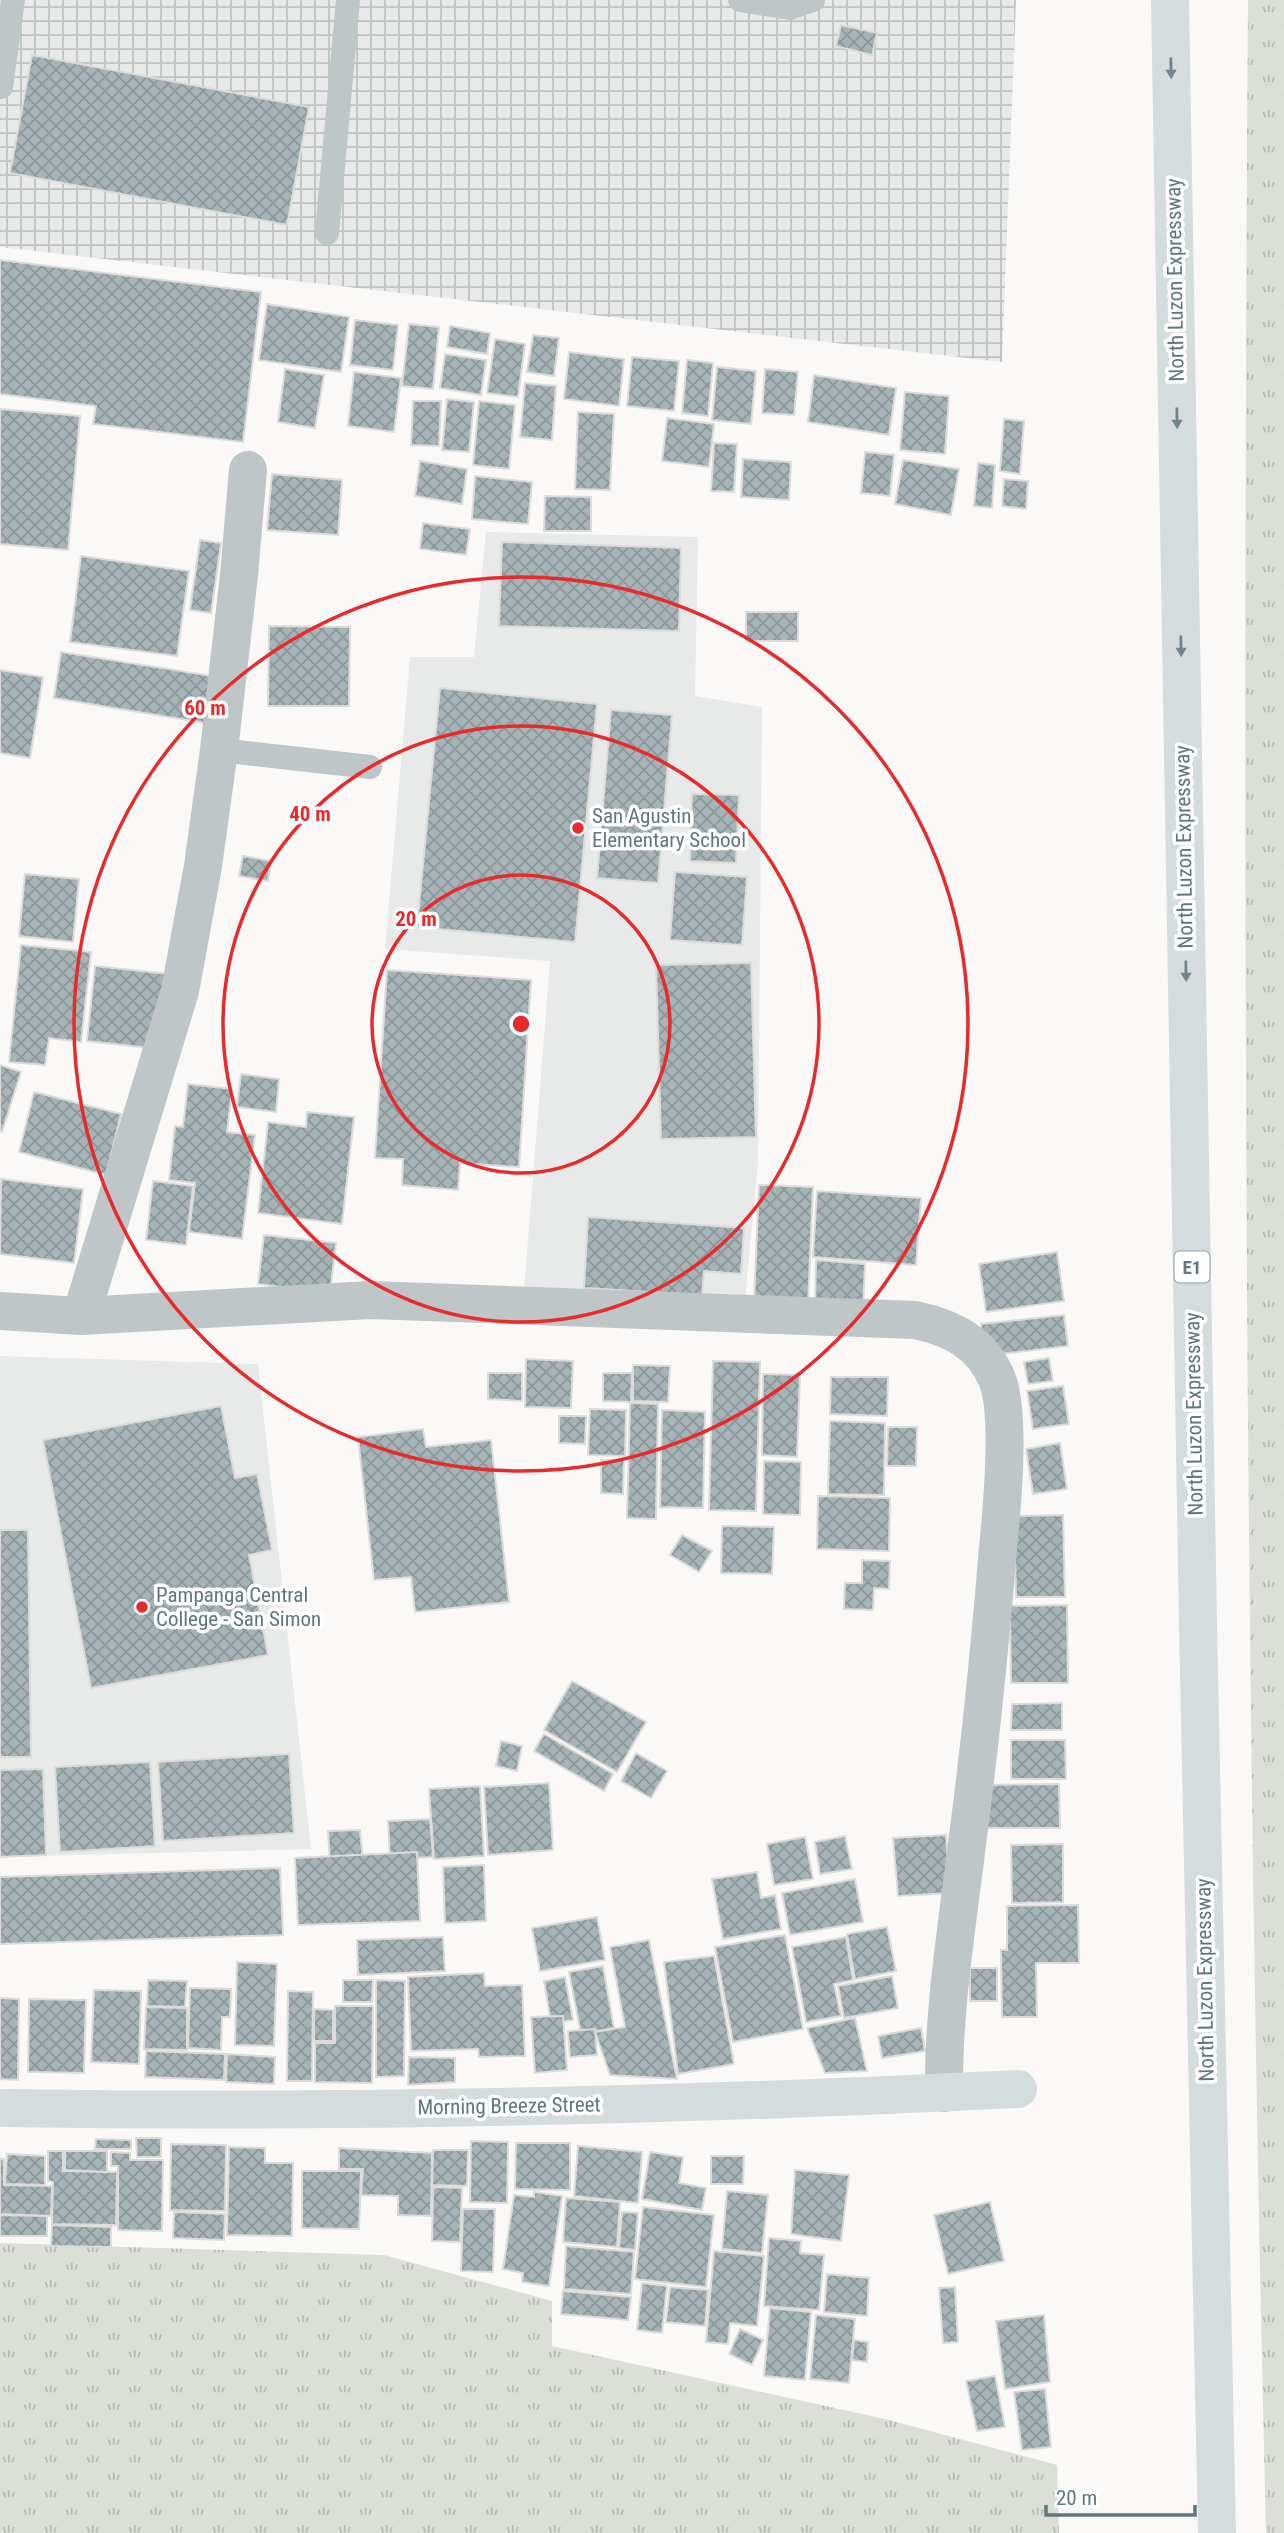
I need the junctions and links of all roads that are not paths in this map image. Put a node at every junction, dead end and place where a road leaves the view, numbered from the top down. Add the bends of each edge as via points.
1 (13, 0) edge
2 (348, 0) edge
3 (740, 0) edge
4 (813, 0) edge
5 (1170, 0) edge
6 (1, 87) edge
7 (327, 233) dead end
8 (248, 470) dead end
9 (219, 750) junction
10 (370, 767) dead end
11 (0, 1311) edge
12 (81, 1316) junction
13 (1018, 2089) dead end
14 (944, 2093) junction
15 (0, 2109) edge
16 (1217, 2533) edge

1 - 6 lane
2 - 7 lane
3 - 4 lane via 790,8
5 -> 16 main road, North Luzon Expressway / E1
8 - 9 street
9 - 10 lane
9 - 12 street via 180,991
11 - 12 street
12 - 14 street via 371,1300 915,1321 943,1326 970,1342 998,1381 1004,1418 1002,1506 950,1977
13 - 14 main road, Morning Breeze Street
14 - 15 main road, Morning Breeze Street via 598,2105

